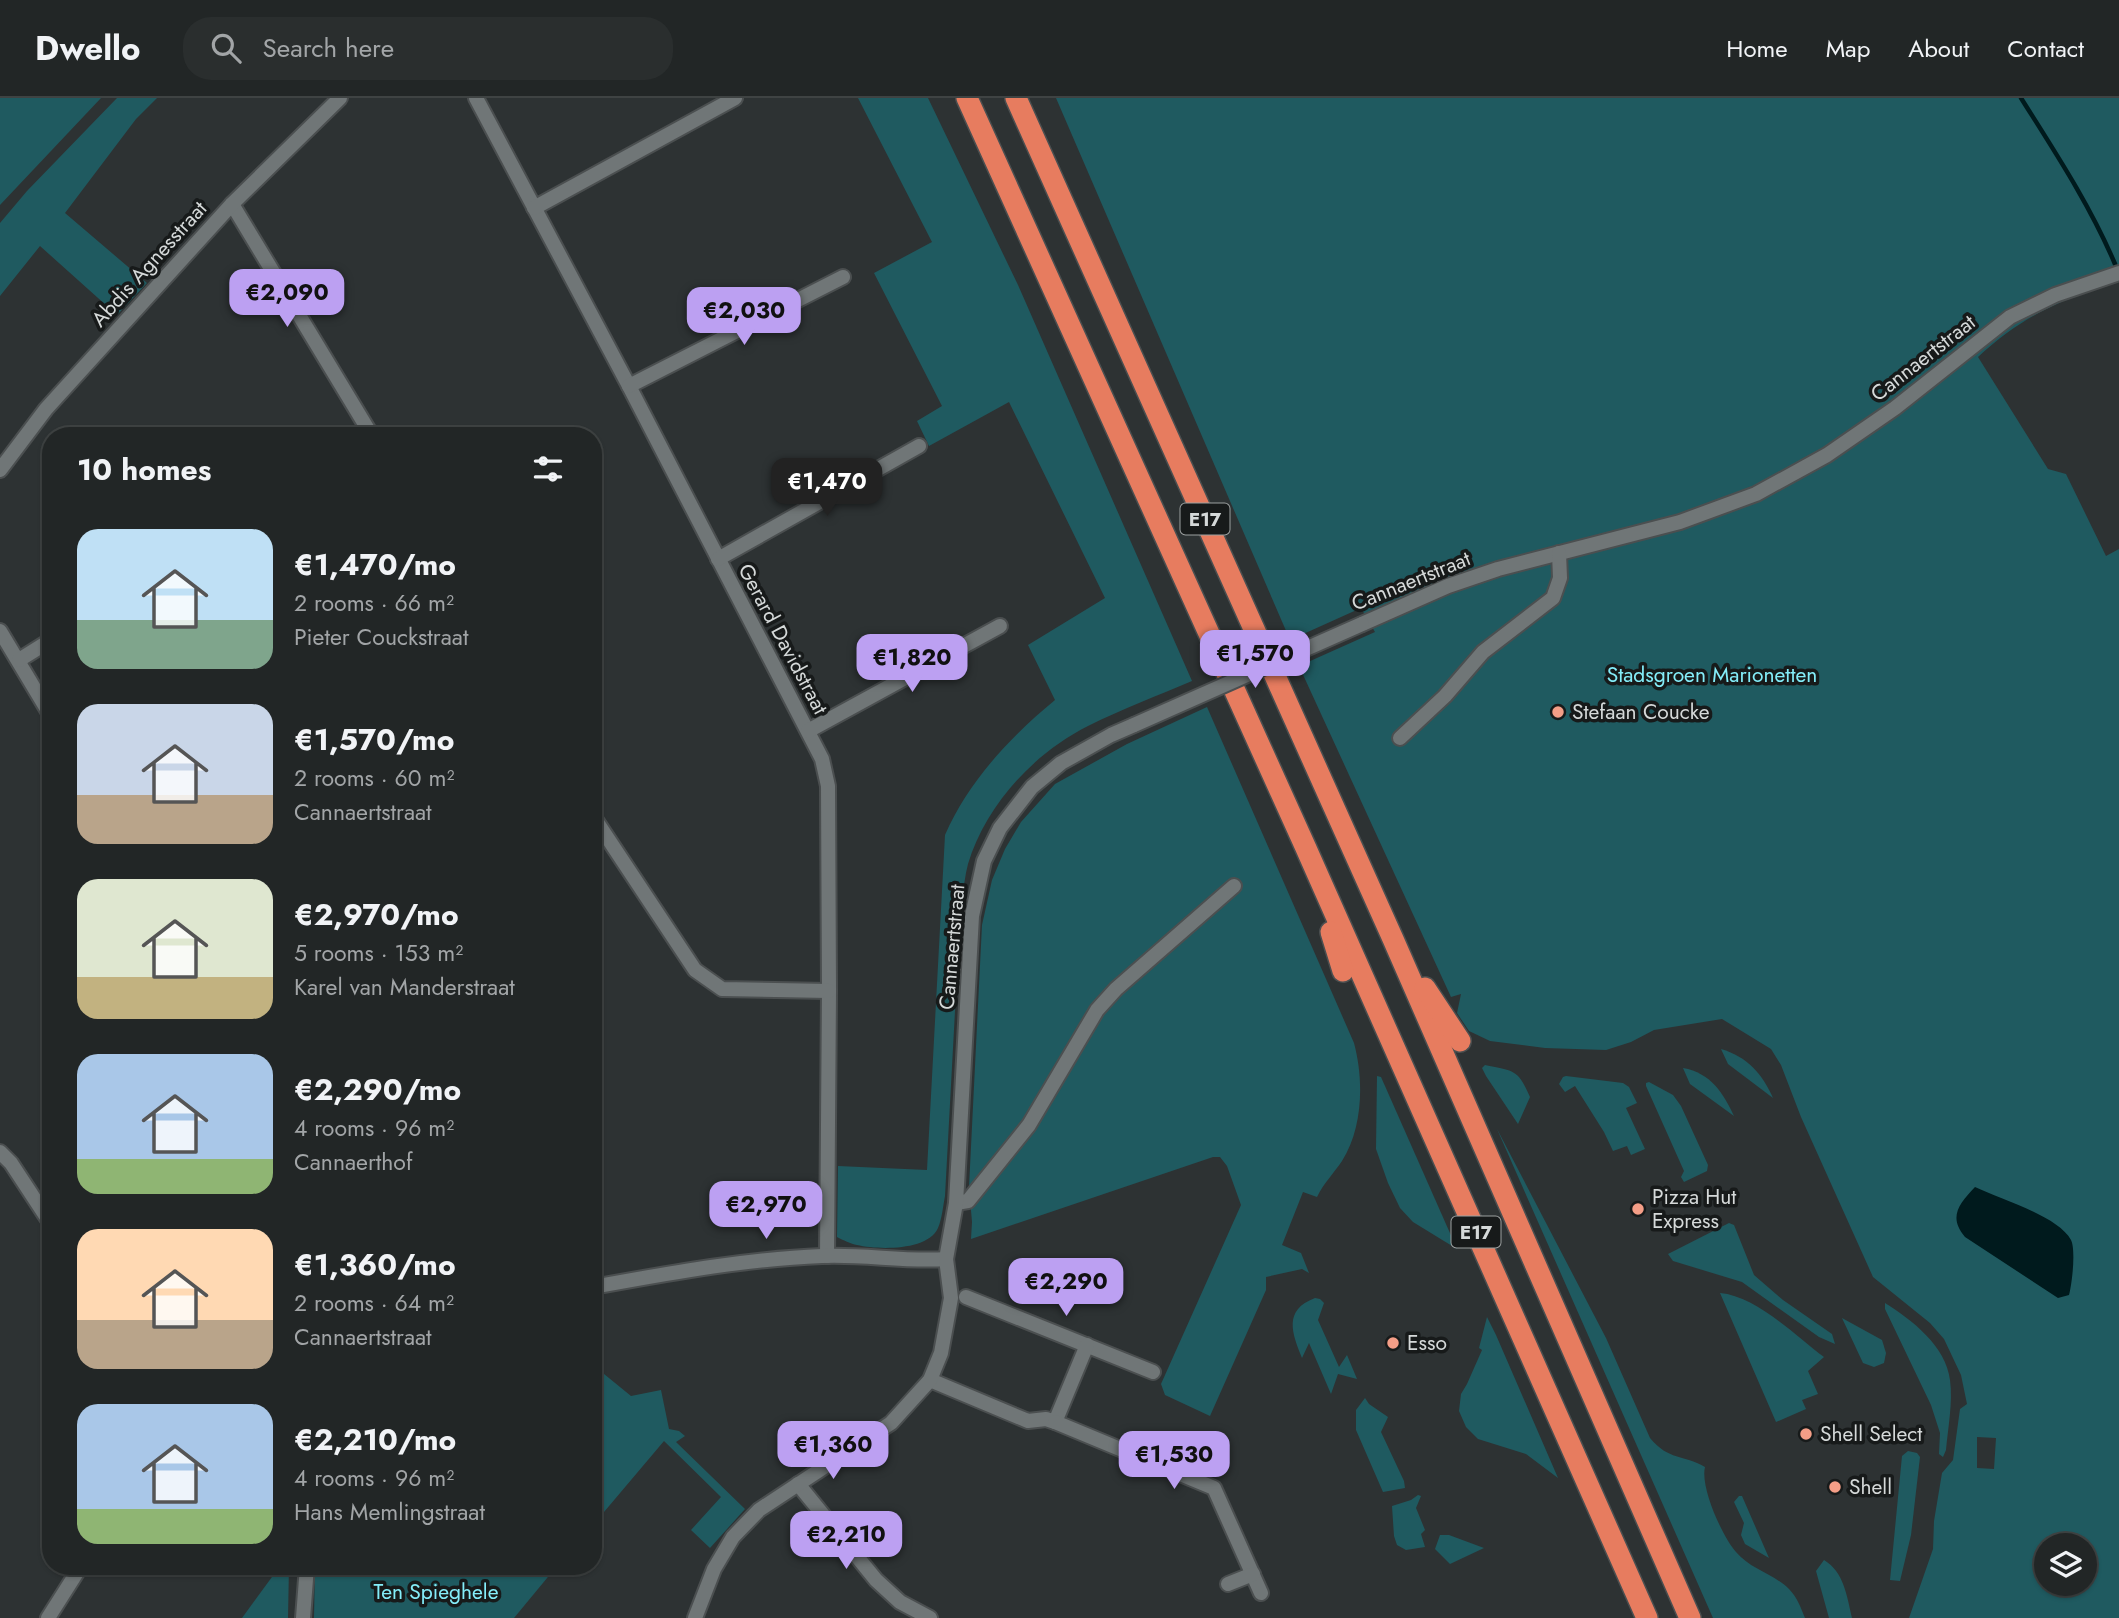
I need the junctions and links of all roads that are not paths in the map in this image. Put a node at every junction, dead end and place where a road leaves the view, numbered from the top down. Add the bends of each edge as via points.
1 (340, 98) edge
2 (476, 98) edge
3 (735, 98) edge
4 (967, 98) edge
5 (1016, 98) edge
6 (232, 204) junction
7 (534, 208) junction
8 (2119, 273) edge
9 (843, 277) dead end
10 (629, 386) junction
11 (367, 427) edge
12 (919, 446) dead end
13 (0, 470) edge
14 (1559, 553) junction
15 (718, 559) junction
16 (1000, 626) dead end
17 (2, 638) edge
18 (42, 646) edge
19 (19, 660) junction
20 (42, 700) edge
21 (808, 731) junction
22 (1400, 738) dead end
23 (602, 830) edge
24 (1305, 846) junction
25 (1234, 886) dead end
26 (1393, 939) junction
27 (1342, 971) dead end
28 (829, 991) junction
29 (1460, 1041) dead end
30 (0, 1152) edge
31 (42, 1200) edge
32 (39, 1203) junction
33 (956, 1203) junction
34 (42, 1208) edge
35 (827, 1256) junction
36 (946, 1259) junction
37 (602, 1285) edge
38 (966, 1297) dead end
39 (1087, 1345) junction
40 (1153, 1372) dead end
41 (930, 1380) junction
42 (1055, 1422) junction
43 (797, 1484) junction
44 (1253, 1574) junction
45 (75, 1575) edge
46 (306, 1575) edge
47 (1228, 1584) dead end
48 (1261, 1593) dead end
49 (48, 1618) edge
50 (303, 1618) edge
51 (695, 1618) edge
52 (930, 1618) edge
53 (1647, 1618) edge
54 (1690, 1618) edge

1 - 6 street, Abdis Agnesstraat
2 - 7 street, Gerard Davidstraat
3 - 7 street
4 - 24 highway, E17
5 - 26 highway, E17
6 - 11 street
6 - 13 street, Abdis Agnesstraat via 46,409
7 - 10 street, Gerard Davidstraat
8 - 14 street, Cannaertstraat via 2054,295 2010,317 1895,408 1826,455 1756,494 1680,522
9 - 10 street
10 - 15 street, Gerard Davidstraat
12 - 15 street
14 - 22 street via 1560,578 1553,598 1483,652
14 - 33 street, Cannaertstraat, bridge via 1448,586 1111,735 1061,763 1032,787 1000,828 984,861 972,916
15 - 21 street, Gerard Davidstraat
16 - 21 street
17 - 19 street
18 - 19 street
19 - 20 street
21 - 28 street, Gerard Davidstraat via 822,759 828,786
23 - 28 street via 695,971 709,981 722,989
24 - 27 highway
24 - 53 highway, E17
25 - 33 street via 1097,1010 1029,1125 968,1201
26 - 29 highway
26 - 54 highway, E17
28 - 35 street, Gerard Davidstraat
30 - 32 street
31 - 32 street
32 - 34 street
33 - 36 street, Cannaertstraat
35 - 36 street
35 - 37 street via 705,1266
36 - 41 street, Cannaertstraat via 951,1298 941,1353
38 - 39 street
39 - 40 street
39 - 42 street
41 - 42 street via 1028,1421
41 - 43 street, Cannaertstraat via 891,1423
42 - 44 street via 1214,1488
43 - 51 street, Cannaertstraat via 759,1510 733,1537
43 - 52 street via 876,1580 900,1602
44 - 47 street
44 - 48 street
45 - 49 street
46 - 50 street

